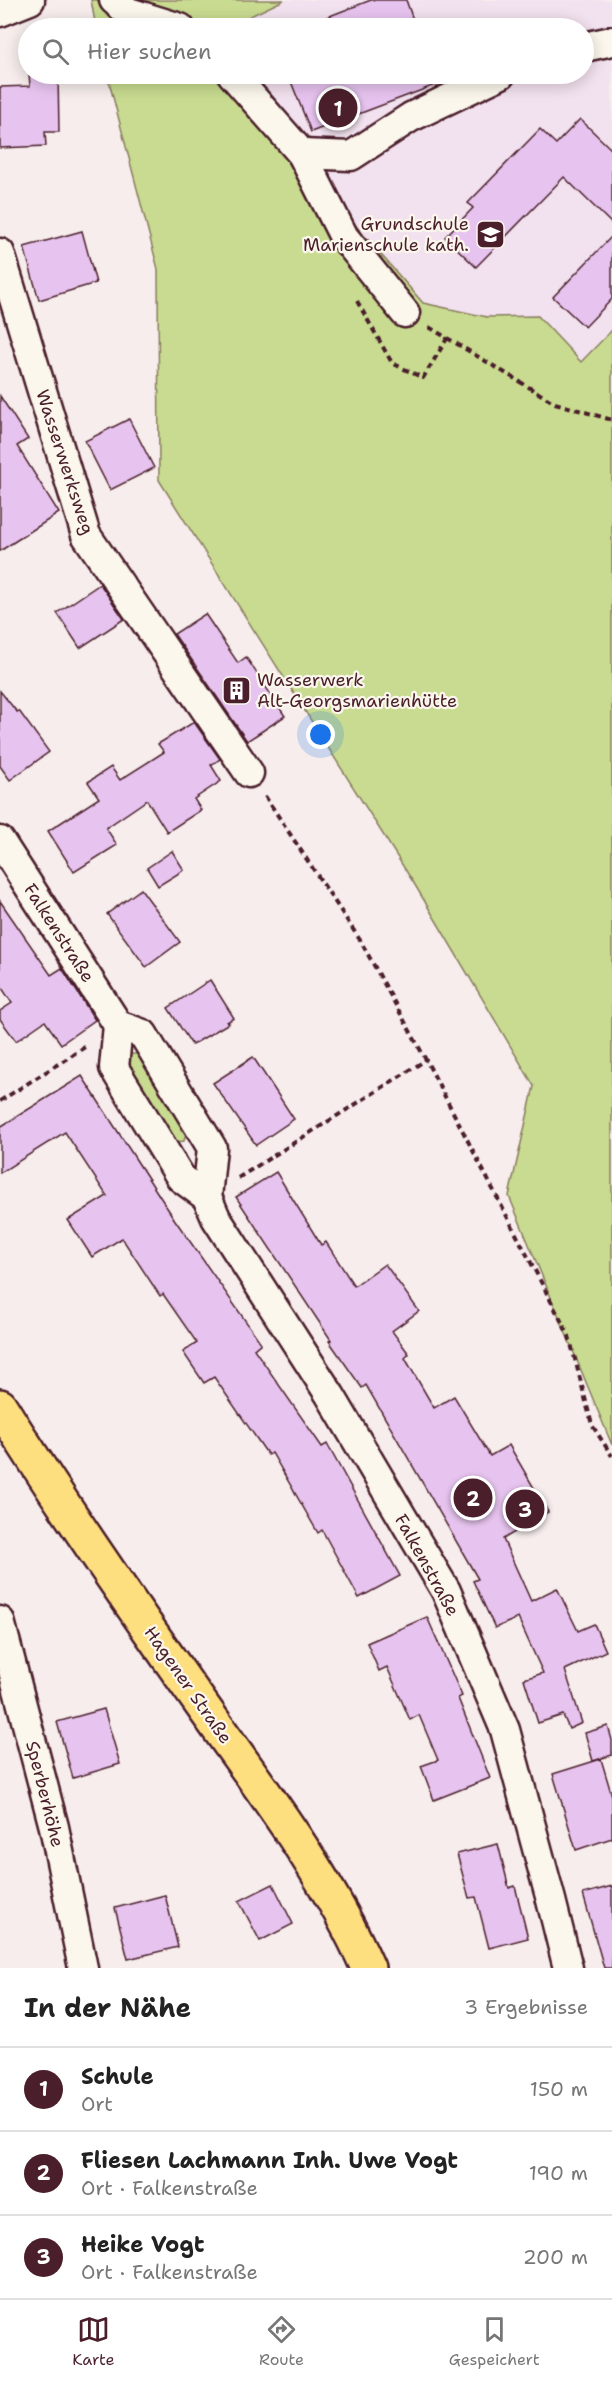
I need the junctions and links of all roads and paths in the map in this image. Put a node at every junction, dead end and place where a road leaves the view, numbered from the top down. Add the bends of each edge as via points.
1 (30, 0) edge
2 (114, 0) edge
3 (0, 12) edge
4 (148, 18) edge
5 (612, 41) edge
6 (594, 45) edge
7 (241, 84) edge
8 (480, 84) edge
9 (302, 154) junction
10 (0, 253) edge
11 (405, 313) joint
12 (612, 420) edge
13 (249, 773) joint
14 (0, 841) edge
15 (118, 1025) junction
16 (426, 1060) junction
17 (0, 1101) edge
18 (207, 1197) junction
19 (0, 1406) edge
20 (612, 1456) edge
21 (0, 1621) edge
22 (83, 1968) edge
23 (368, 1968) edge
24 (568, 1968) edge

1 - 3 street
2 - 4 street via 128,12
5 - 6 street
7 - 9 street
8 - 9 street via 411,117 351,156
9 - 11 street via 344,237
10 - 13 street, Wasserwerksweg via 86,535
11 - 12 path via 555,403
13 - 16 path via 360,940
14 - 15 street, Falkenstraße
15 - 17 path
15 - 18 street, Falkenstraße via 114,1068 181,1178
15 - 18 street via 143,1034 212,1148
16 - 18 path
16 - 20 path via 569,1336 592,1425
18 - 24 street, Falkenstraße via 216,1218 330,1395 446,1591 505,1730
19 - 23 main road, Hagener Straße via 114,1580 302,1846 352,1932
21 - 22 street, Sperberhöhe via 54,1827

